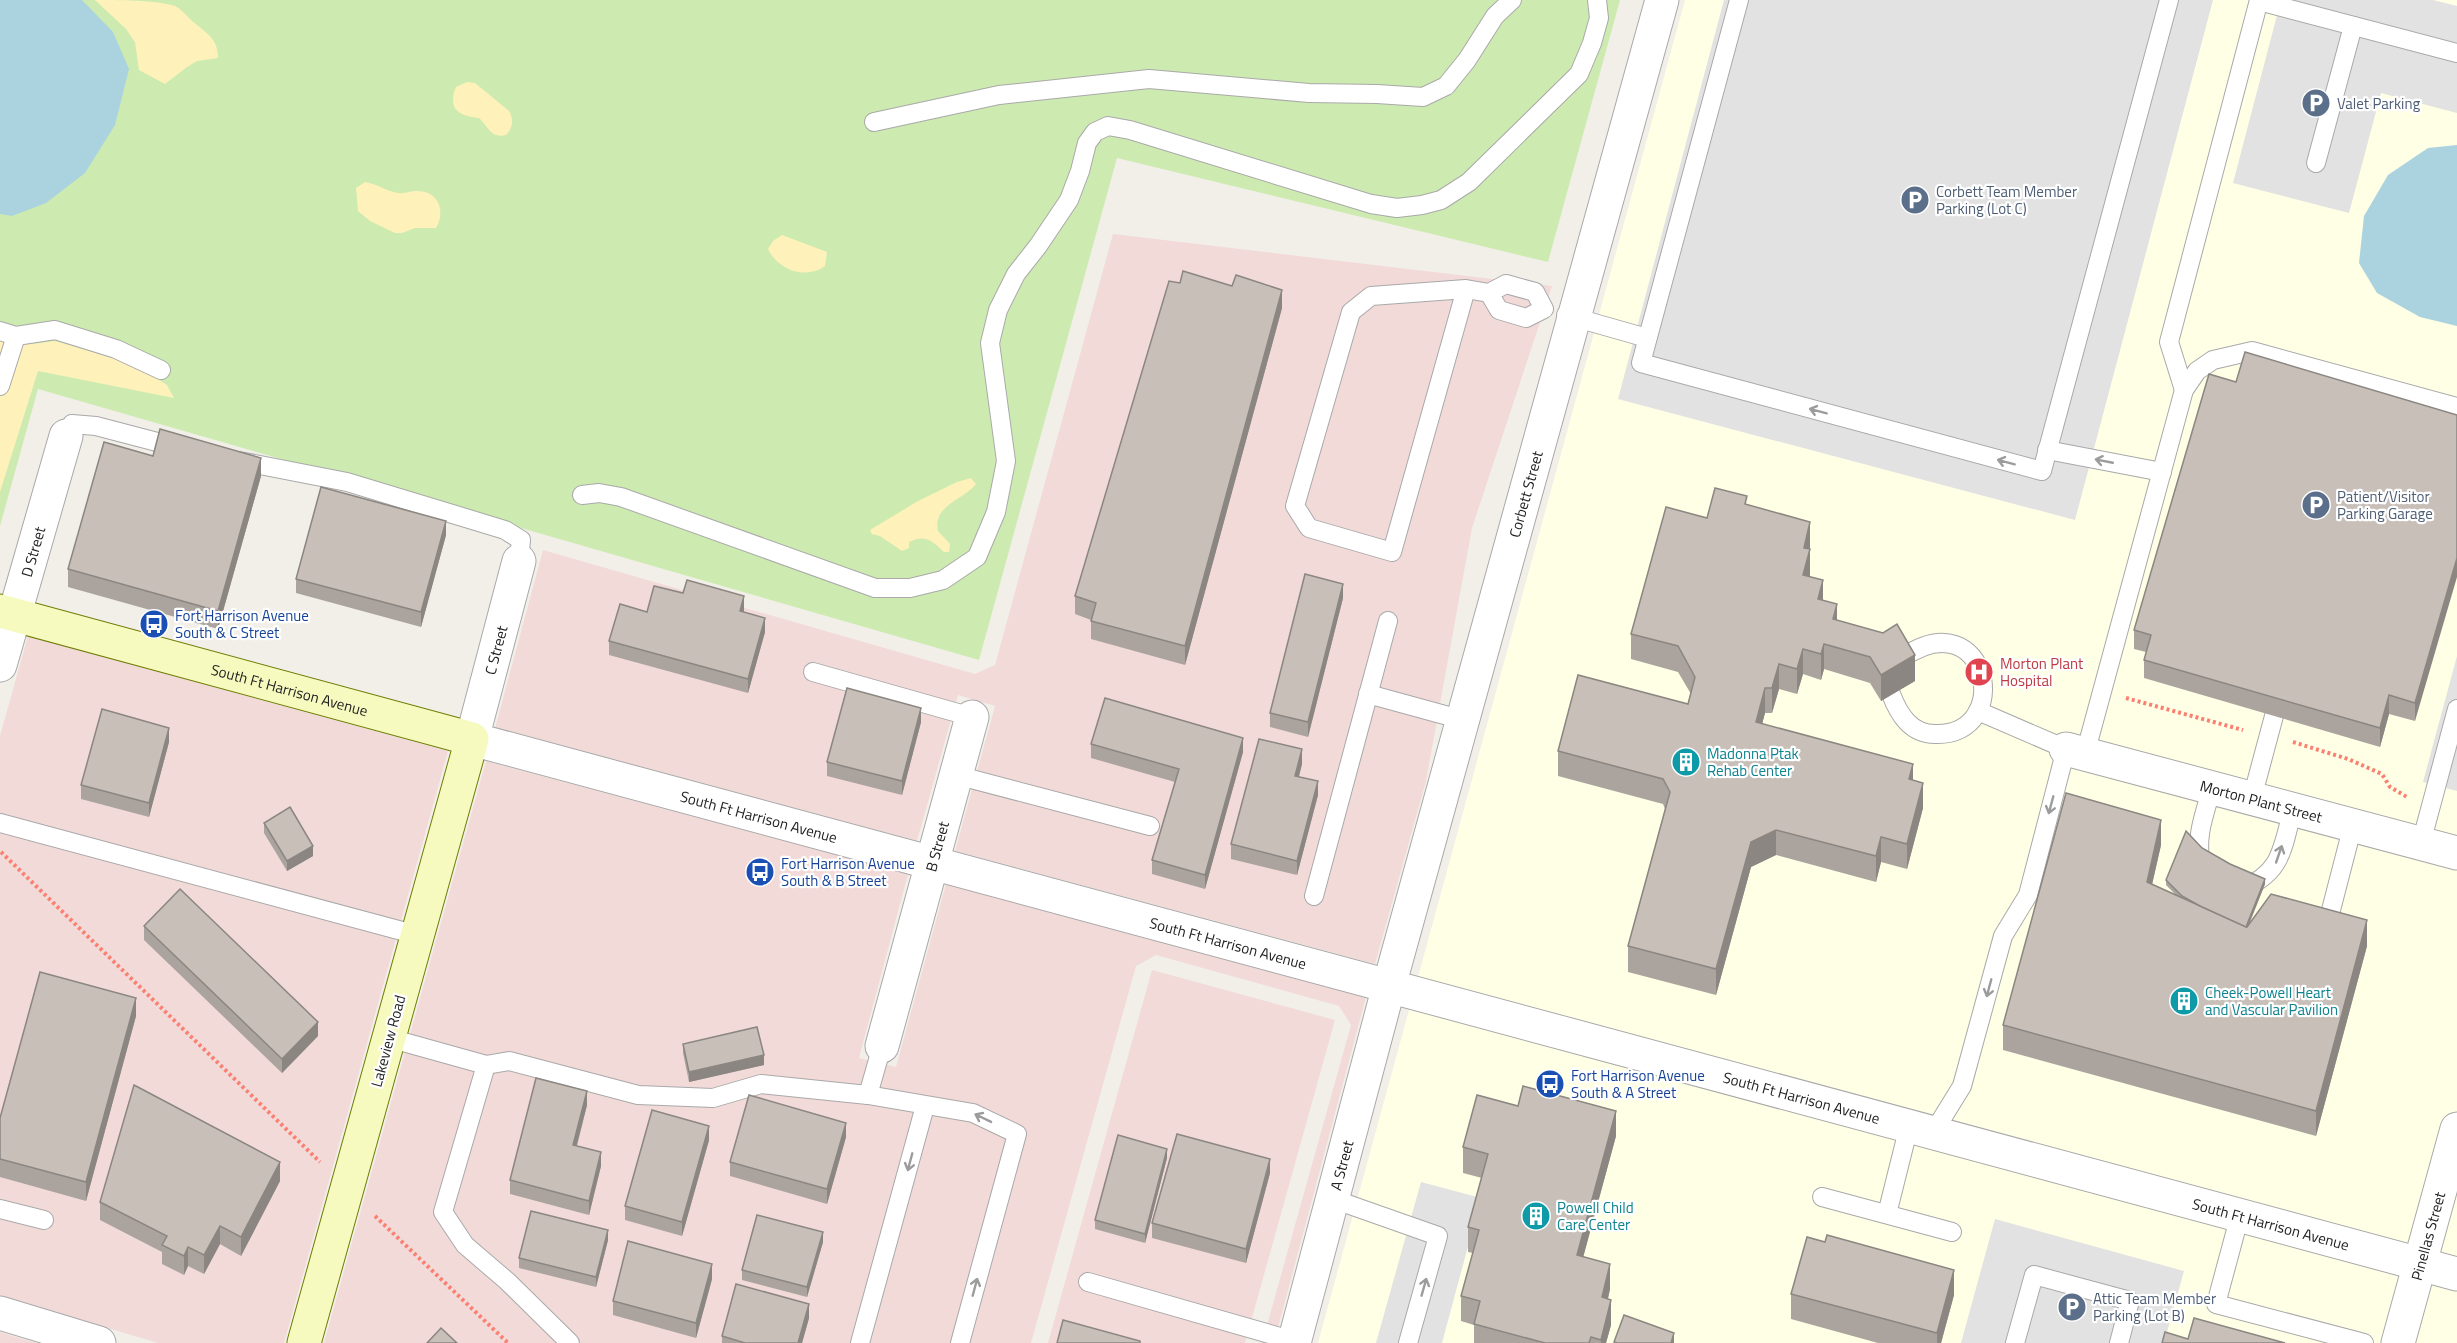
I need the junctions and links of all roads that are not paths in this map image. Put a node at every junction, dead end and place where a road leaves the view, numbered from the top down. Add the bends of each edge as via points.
1 (1512, 0) edge
2 (1597, 0) edge
3 (1662, 0) edge
4 (1739, 0) edge
5 (2169, 0) edge
6 (2259, 1) edge
7 (2354, 26) junction
8 (2457, 53) edge
9 (874, 122) dead end
10 (2316, 164) dead end
11 (1466, 289) junction
12 (1489, 293) junction
13 (1559, 313) junction
14 (8, 333) edge
15 (1647, 338) junction
16 (161, 370) dead end
17 (0, 386) edge
18 (2184, 390) junction
19 (2457, 407) edge
20 (66, 436) joint
21 (2047, 450) junction
22 (196, 453) edge
23 (219, 457) edge
24 (2162, 472) junction
25 (582, 495) dead end
26 (519, 561) joint
27 (7, 613) edge
28 (1388, 621) dead end
29 (1902, 657) edge
30 (0, 665) edge
31 (813, 672) dead end
32 (1368, 694) junction
33 (1891, 694) edge
34 (2457, 709) edge
35 (1978, 711) junction
36 (2274, 716) edge
37 (972, 717) joint
38 (1462, 720) junction
39 (472, 739) junction
40 (2076, 751) junction
41 (956, 775) junction
42 (2212, 788) junction
43 (2252, 798) junction
44 (2293, 809) junction
45 (0, 823) edge
46 (2353, 825) junction
47 (1150, 826) dead end
48 (2421, 843) junction
49 (2457, 853) edge
50 (931, 862) junction
51 (1314, 896) dead end
52 (2331, 910) edge
53 (417, 935) junction
54 (1389, 986) junction
55 (389, 1038) junction
56 (882, 1046) joint
57 (486, 1065) junction
58 (868, 1095) junction
59 (925, 1106) junction
60 (1921, 1129) junction
61 (2457, 1129) edge
62 (1822, 1197) dead end
63 (1333, 1199) junction
64 (0, 1209) edge
65 (1887, 1214) junction
66 (2240, 1215) junction
67 (44, 1220) dead end
68 (1952, 1232) dead end
69 (2420, 1264) junction
70 (2457, 1274) edge
71 (1088, 1282) dead end
72 (0, 1313) edge
73 (1294, 1342) edge
74 (99, 1343) edge
75 (304, 1343) edge
76 (570, 1343) edge
77 (860, 1343) edge
78 (960, 1343) edge
79 (1408, 1343) edge
80 (2015, 1343) edge
81 (2119, 1343) edge
82 (2364, 1343) edge
83 (2398, 1343) edge

1 - 9 lane via 1495,16 1446,86 1423,97 1309,93 1149,79 999,95
2 - 25 lane via 1599,18 1579,74 1469,182 1441,200 1422,206 1371,204 1130,130 1108,126 1095,132 1087,143 1069,200 1016,274 998,310 990,343 1005,461 996,513 977,557 943,580 910,588 875,588 621,497
3 - 13 street, Corbett Street
4 - 15 lane
5 - 21 lane
6 - 7 lane
6 - 18 lane via 2169,342
7 - 8 lane
7 - 10 lane
11 - 11 lane via 1392,552 1309,528 1295,506 1350,312 1371,296
11 - 12 lane
12 - 13 lane via 1506,284 1515,286 1535,292
12 - 13 lane via 1499,310 1526,318
13 - 15 lane
13 - 38 street, Corbett Street
14 - 16 lane via 55,330 116,349
14 - 17 lane
21 -> 15 lane via 2042,471 1641,363
18 - 19 lane via 2197,371 2213,360 2252,351 2434,409
18 - 24 lane
20 - 22 lane via 72,424 96,426
20 - 27 street, D Street
24 -> 21 lane
23 - 26 lane via 347,482 505,530 521,540
24 - 40 lane
26 - 39 street, C Street
27 - 30 street, D Street
27 - 39 main road, South Ft Harrison Avenue
28 - 32 lane
29 - 35 lane via 1932,642 1948,642 1963,649 1983,674 1984,690
31 - 37 lane
32 - 38 lane
32 - 51 lane
33 - 35 lane via 1907,723 1934,735 1962,728
34 - 48 lane
35 - 40 lane
36 - 43 lane
37 - 41 street, B Street
38 - 54 street, Corbett Street
39 - 50 street, South Ft Harrison Avenue
39 - 53 main road, Lakeview Road
40 - 42 street, Morton Plant Street
40 -> 60 lane via 2028,895 2003,936 1962,1086
41 - 47 lane
41 - 50 street, B Street
42 - 43 street, Morton Plant Street
42 -> 44 lane via 2200,833 2198,851 2203,869 2219,884 2241,890 2269,874 2278,861
43 - 44 street, Morton Plant Street
44 - 46 street, Morton Plant Street
45 - 53 lane
46 - 48 street, Morton Plant Street
46 - 52 lane
48 - 49 street, Morton Plant Street
50 - 54 street, South Ft Harrison Avenue
50 - 56 street, B Street
53 - 55 main road, Lakeview Road
54 - 60 street, South Ft Harrison Avenue
54 - 63 street, A Street
55 - 57 lane
55 - 75 main road, Lakeview Road
56 - 58 lane
57 - 58 lane via 509,1061 638,1095 713,1098 761,1084
57 - 76 lane via 443,1212 465,1245
58 - 59 lane
59 -> 77 lane
78 -> 59 lane via 1017,1134 973,1113
60 - 65 lane
60 - 66 street, South Ft Harrison Avenue
61 - 69 street, Pinellas Street
62 - 65 lane
63 - 73 street, A Street
79 -> 63 lane via 1438,1236
64 - 67 lane
65 - 68 lane
66 - 69 street, South Ft Harrison Avenue
66 - 82 lane via 2216,1304
69 - 70 street, South Ft Harrison Avenue
69 - 83 street, Pinellas Street
71 - 73 lane
72 - 74 street
80 - 81 lane via 2034,1275 2130,1301

